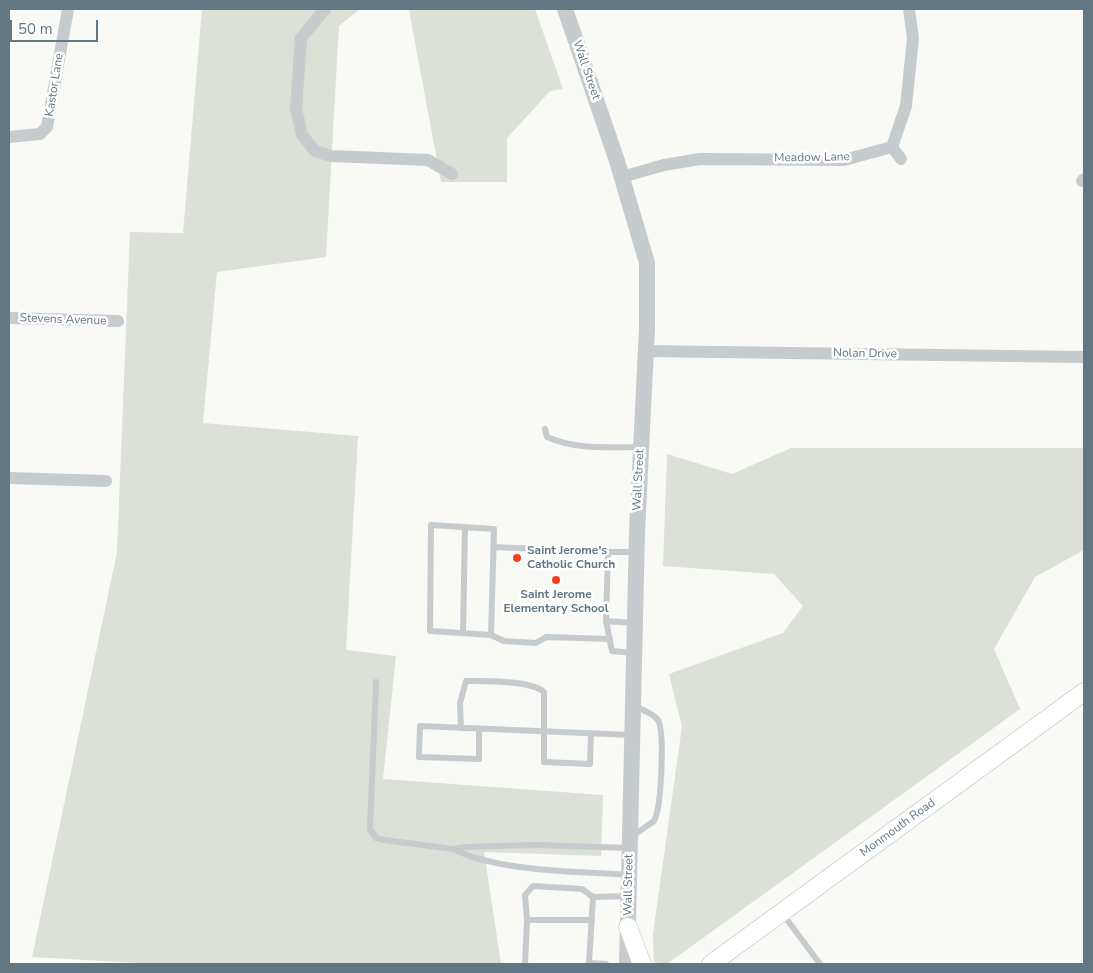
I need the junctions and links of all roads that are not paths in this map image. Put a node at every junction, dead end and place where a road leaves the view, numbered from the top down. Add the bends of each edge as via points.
1 (68, 9) edge
2 (325, 9) edge
3 (565, 9) edge
4 (909, 9) edge
5 (9, 138) edge
6 (892, 147) junction
7 (901, 159) dead end
8 (452, 174) dead end
9 (622, 177) junction
10 (9, 318) edge
11 (118, 321) dead end
12 (645, 351) junction
13 (1084, 357) edge
14 (545, 429) dead end
15 (641, 447) junction
16 (9, 478) edge
17 (106, 481) dead end
18 (465, 527) junction
19 (493, 547) junction
20 (608, 552) junction
21 (637, 552) junction
22 (606, 621) junction
23 (635, 623) junction
24 (463, 633) junction
25 (491, 635) junction
26 (610, 639) junction
27 (635, 653) junction
28 (376, 682) dead end
29 (1084, 692) edge
30 (633, 706) junction
31 (461, 728) junction
32 (479, 728) junction
33 (546, 732) junction
34 (591, 734) junction
35 (632, 735) junction
36 (630, 843) junction
37 (453, 850) junction
38 (629, 875) junction
39 (629, 896) junction
40 (593, 897) junction
41 (782, 913) junction
42 (527, 920) junction
43 (592, 920) junction
44 (628, 927) junction
45 (525, 964) edge
46 (606, 964) edge
47 (627, 964) edge
48 (642, 964) edge
49 (712, 964) edge
50 (820, 964) edge

1 - 5 street, Kastor Lane via 50,118 45,131
2 - 8 street via 301,38 296,108 302,134 314,151 331,156 428,160
3 - 9 street, Wall Street
4 - 6 street via 913,38 906,106
6 - 7 street
6 - 9 street, Meadow Lane via 844,160 700,159
9 - 12 street, Wall Street via 648,263
10 - 11 street, Stevens Avenue
12 - 13 street, Nolan Drive
12 - 15 street, Wall Street
14 - 15 lane via 547,437 562,444
15 - 21 street, Wall Street
16 - 17 street
18 - 19 lane via 494,529
18 - 24 lane
18 - 24 lane via 431,525 430,631
19 - 20 lane
19 - 25 lane
20 - 21 lane
20 - 22 lane
21 - 23 street, Wall Street
22 - 23 lane
22 - 26 lane
23 - 27 street, Wall Street
24 - 25 lane
25 - 26 lane via 504,641 536,643 546,637
26 - 27 lane via 612,651
27 - 30 street, Wall Street
28 - 37 lane via 370,829 376,838
29 - 41 main road, Monmouth Road
30 - 35 street, Wall Street
30 - 36 lane via 653,715 659,723 662,771 654,821
31 - 32 lane
31 - 32 lane via 420,726 419,757 478,759
31 - 33 lane via 460,702 466,681 482,681 539,687 544,692
32 - 33 lane
33 - 34 lane
33 - 34 lane via 544,762 590,764
34 - 35 lane
35 - 36 street, Wall Street
36 - 37 lane via 464,847
36 - 38 street, Wall Street
37 - 38 lane via 469,857 537,868
38 - 39 street, Wall Street
39 - 40 lane
39 - 44 street, Wall Street
40 - 42 lane via 582,889 533,886 525,894
40 - 43 lane
41 - 49 main road, Monmouth Road
41 - 50 lane
42 - 43 lane
42 - 45 lane
43 - 46 lane via 589,963
44 - 47 street, Wall Street
44 - 48 main road

